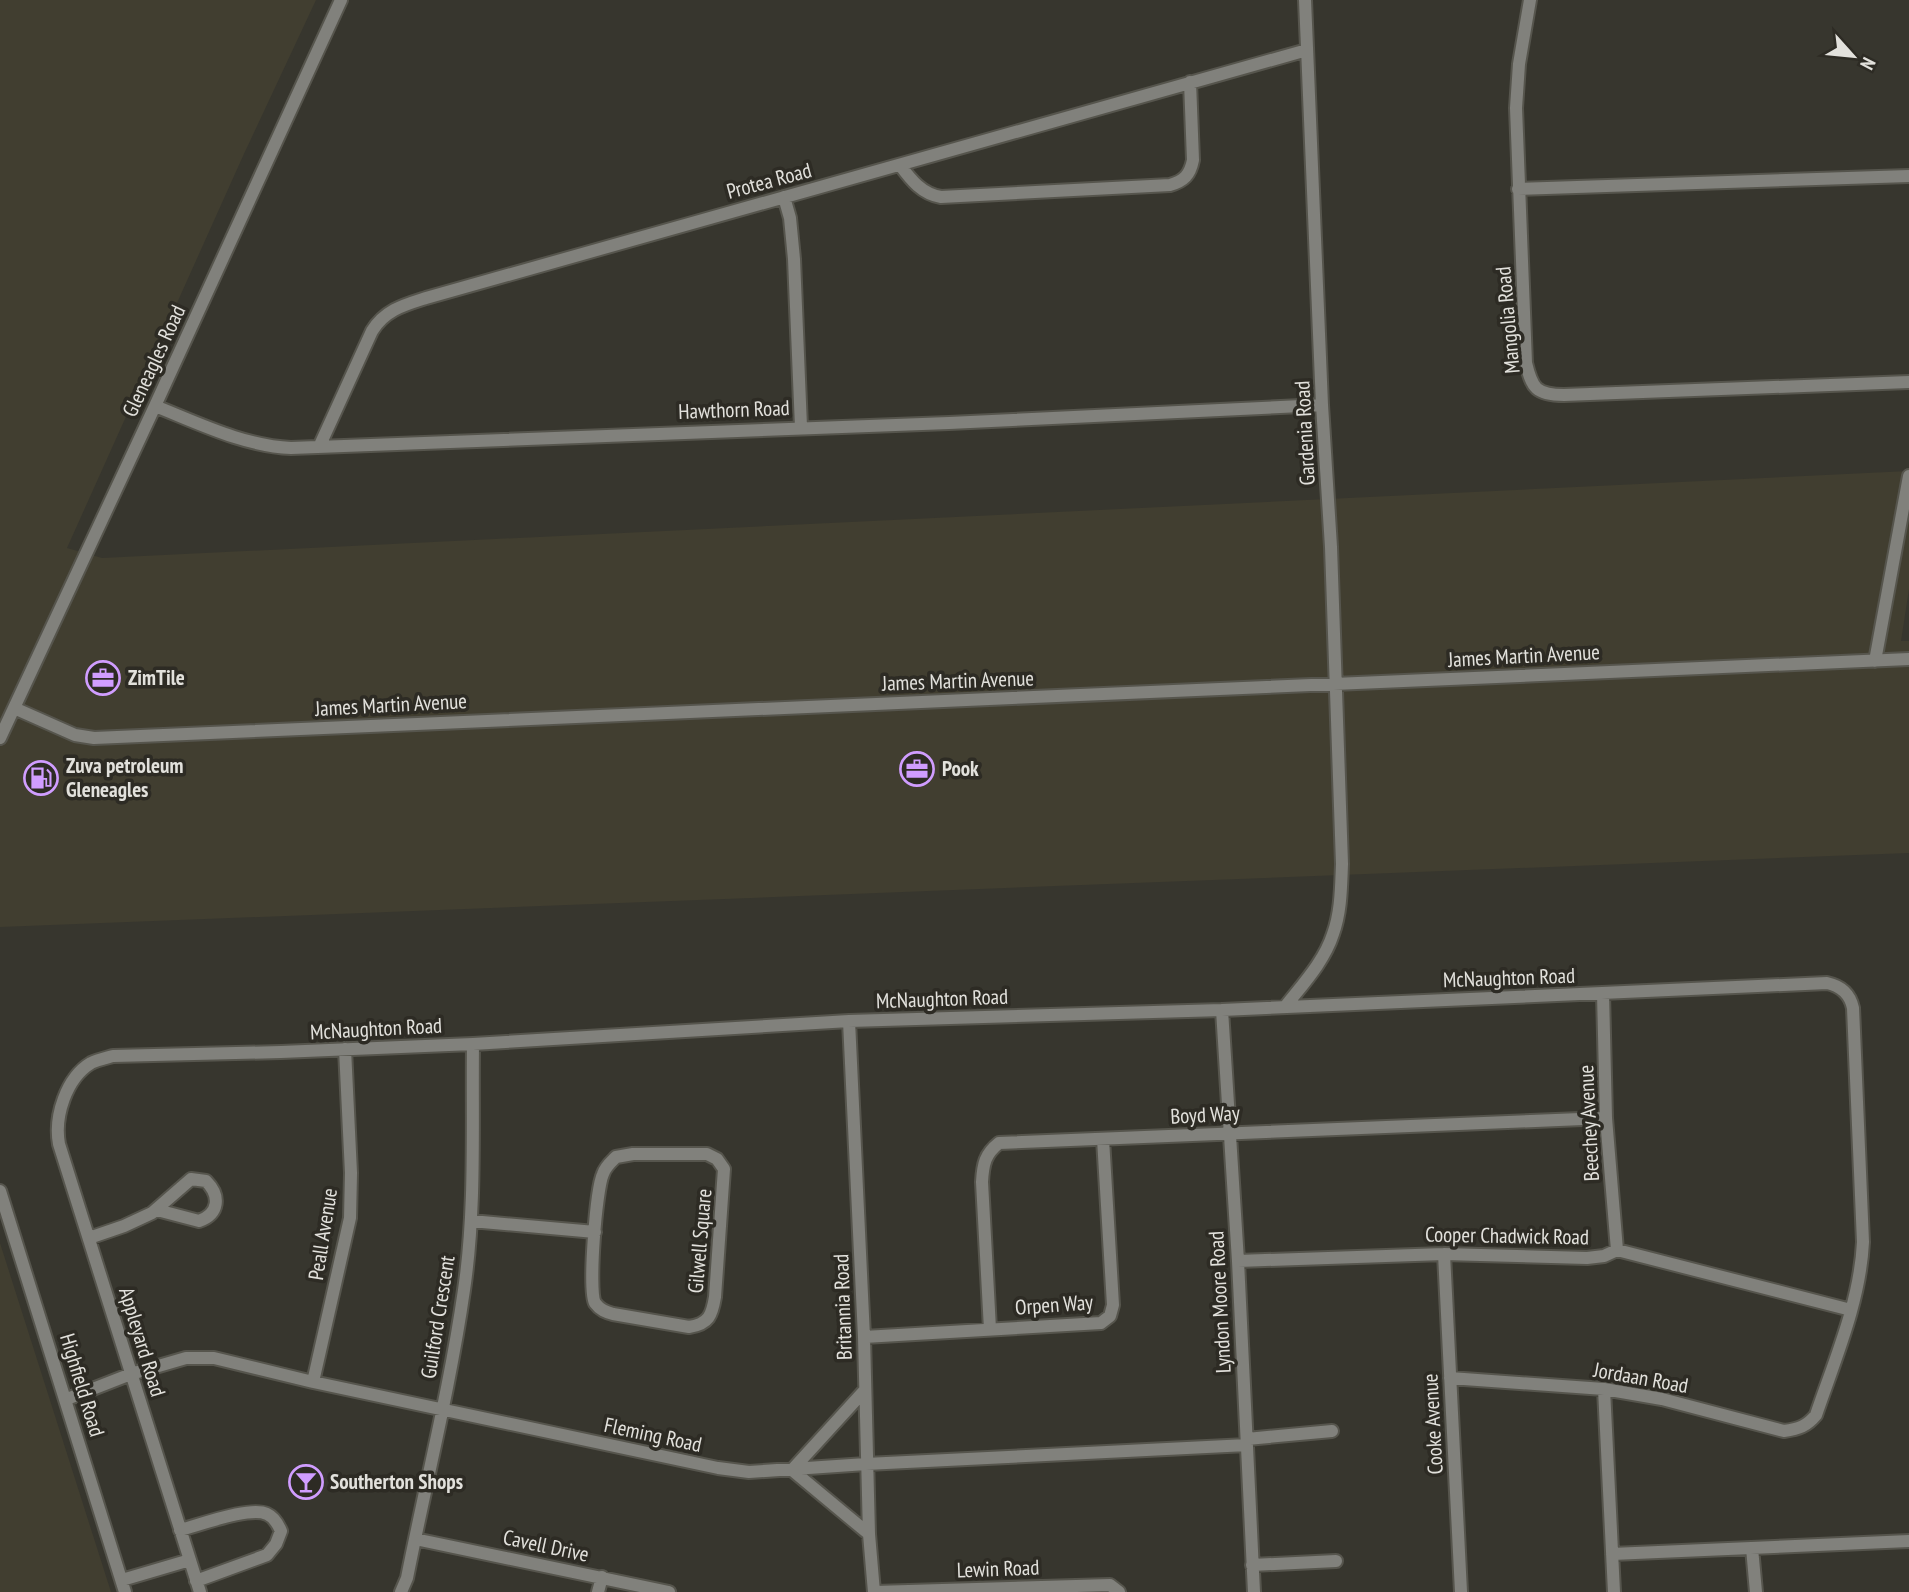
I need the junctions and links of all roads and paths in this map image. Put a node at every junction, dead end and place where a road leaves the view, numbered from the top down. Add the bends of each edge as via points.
1 (341, 0) edge
2 (1305, 0) edge
3 (1530, 0) edge
4 (1307, 50) junction
5 (1189, 82) junction
6 (900, 165) junction
7 (1909, 176) edge
8 (1518, 189) junction
9 (785, 197) junction
10 (1909, 382) edge
11 (1322, 405) junction
12 (155, 406) junction
13 (801, 427) junction
14 (320, 445) junction
15 (1909, 476) edge
16 (1909, 659) edge
17 (1874, 661) junction
18 (1335, 684) junction
19 (14, 708) junction
20 (0, 738) edge
21 (1603, 993) junction
22 (1285, 1007) junction
23 (1222, 1010) junction
24 (849, 1021) junction
25 (473, 1044) junction
26 (345, 1049) junction
27 (62, 1103) joint
28 (1606, 1118) junction
29 (1229, 1133) junction
30 (1103, 1139) junction
31 (0, 1191) edge
32 (157, 1210) junction
33 (471, 1221) junction
34 (595, 1232) junction
35 (89, 1238) junction
36 (1617, 1250) junction
37 (1444, 1254) junction
38 (1238, 1261) junction
39 (1851, 1310) junction
40 (990, 1329) junction
41 (864, 1337) junction
42 (131, 1374) junction
43 (1450, 1378) junction
44 (313, 1382) junction
45 (1605, 1389) junction
46 (865, 1390) junction
47 (66, 1399) junction
48 (442, 1409) junction
49 (1332, 1431) dead end
50 (1247, 1442) junction
51 (866, 1464) junction
52 (792, 1470) junction
53 (180, 1530) junction
54 (869, 1534) junction
55 (415, 1539) junction
56 (1909, 1541) edge
57 (1752, 1548) junction
58 (1612, 1554) junction
59 (190, 1560) junction
60 (1336, 1560) dead end
61 (1252, 1565) junction
62 (602, 1577) junction
63 (123, 1586) edge
64 (198, 1587) edge
65 (401, 1592) edge
66 (598, 1592) edge
67 (668, 1592) edge
68 (875, 1592) edge
69 (1119, 1592) edge
70 (1254, 1592) edge
71 (1461, 1592) edge
72 (1614, 1592) edge
73 (1756, 1592) edge

1 - 12 street, Gleneagles Road
2 - 4 street, Gardenia Road
3 - 8 street, Mangolia Road via 1517,87
4 - 5 street, Protea Road
4 - 11 street, Gardenia Road
5 - 6 street, Protea Road
5 - 6 street via 1193,160 1186,178 1170,185 941,197 915,184
6 - 9 street, Protea Road
7 - 8 street
8 - 10 street, Mangolia Road via 1526,363 1538,391 1564,395
9 - 13 street via 794,259
9 - 14 street, Protea Road via 395,309 372,331
11 - 13 street, Hawthorn Road
11 - 18 street, Gardenia Road
12 - 14 street, Hawthorn Road via 261,444
12 - 19 street, Gleneagles Road
13 - 14 street, Hawthorn Road
15 - 17 street
16 - 17 street, James Martin Avenue
17 - 18 street, James Martin Avenue
18 - 19 street, James Martin Avenue via 94,738 75,735
18 - 22 street, Gardenia Road via 1342,864 1339,914 1315,968
19 - 20 street, Gleneagles Road
21 - 22 street, McNaughton Road
21 - 28 street, Beechey Avenue
21 - 39 street, McNaughton Road via 1827,983 1844,990 1853,1008 1863,1242
22 - 23 street, McNaughton Road
23 - 24 street, McNaughton Road
23 - 29 street, Lyndon Moore Road
24 - 25 street, McNaughton Road
24 - 41 street, Britannia Road
25 - 26 street, McNaughton Road
25 - 33 street, Guilford Crescent
26 - 27 street, McNaughton Road via 113,1056 88,1065
26 - 44 street, Peall Avenue via 350,1218
27 - 35 street, Appleyard Road via 57,1119 59,1144
28 - 29 street, Boyd Way
28 - 36 street, Beechey Avenue
29 - 30 street, Boyd Way
29 - 38 street, Lyndon Moore Road
30 - 40 street, Boyd Way via 999,1143 989,1151 982,1182
30 - 40 street, Orpen Way via 1110,1316 1101,1324
31 - 47 street, Highfield Road
32 - 32 street via 199,1221 214,1212 217,1204 206,1181 191,1179
32 - 35 street
33 - 34 street
33 - 48 street, Guilford Crescent via 465,1289
34 - 34 street, Gilwell Square via 602,1174 616,1157 707,1154 724,1168 715,1297 712,1314 701,1325 689,1327 602,1310 592,1291
35 - 42 street, Appleyard Road
36 - 37 street, Cooper Chadwick Road via 1587,1258
36 - 39 street, Cooper Chadwick Road
37 - 38 street, Cooper Chadwick Road
37 - 43 street, Cooke Avenue
38 - 50 street, Lyndon Moore Road
39 - 45 street, Jordaan Road via 1816,1415 1797,1430 1784,1431
40 - 41 street, Orpen Way
41 - 46 street, Britannia Road
42 - 44 street, Fleming Road via 197,1357
42 - 47 street, Fleming Road
42 - 53 street, Appleyard Road
43 - 45 street, Jordaan Road
43 - 71 street, Cooke Avenue
44 - 48 street, Fleming Road
45 - 58 street
46 - 51 street, Britannia Road
46 - 52 street
47 - 63 street, Highfield Road
48 - 52 street, Fleming Road via 718,1468
48 - 55 street, Guilford Crescent
49 - 50 street, Fleming Road
50 - 51 street, Fleming Road
50 - 61 street, Lyndon Moore Road
51 - 52 street, Fleming Road
51 - 54 street, Britannia Road
52 - 54 street
53 - 59 street, Appleyard Road
53 - 64 street via 253,1511 268,1514 281,1531 267,1555
54 - 68 street, Britannia Road
55 - 62 street, Cavell Drive
55 - 65 street, Guilford Crescent
56 - 57 street
57 - 58 street
57 - 73 street
58 - 72 street
59 - 63 street
59 - 64 street, Appleyard Road
60 - 61 street
61 - 70 street, Lyndon Moore Road
62 - 66 street
62 - 67 street, Cavell Drive
68 - 69 street, Lewin Road via 1110,1585

